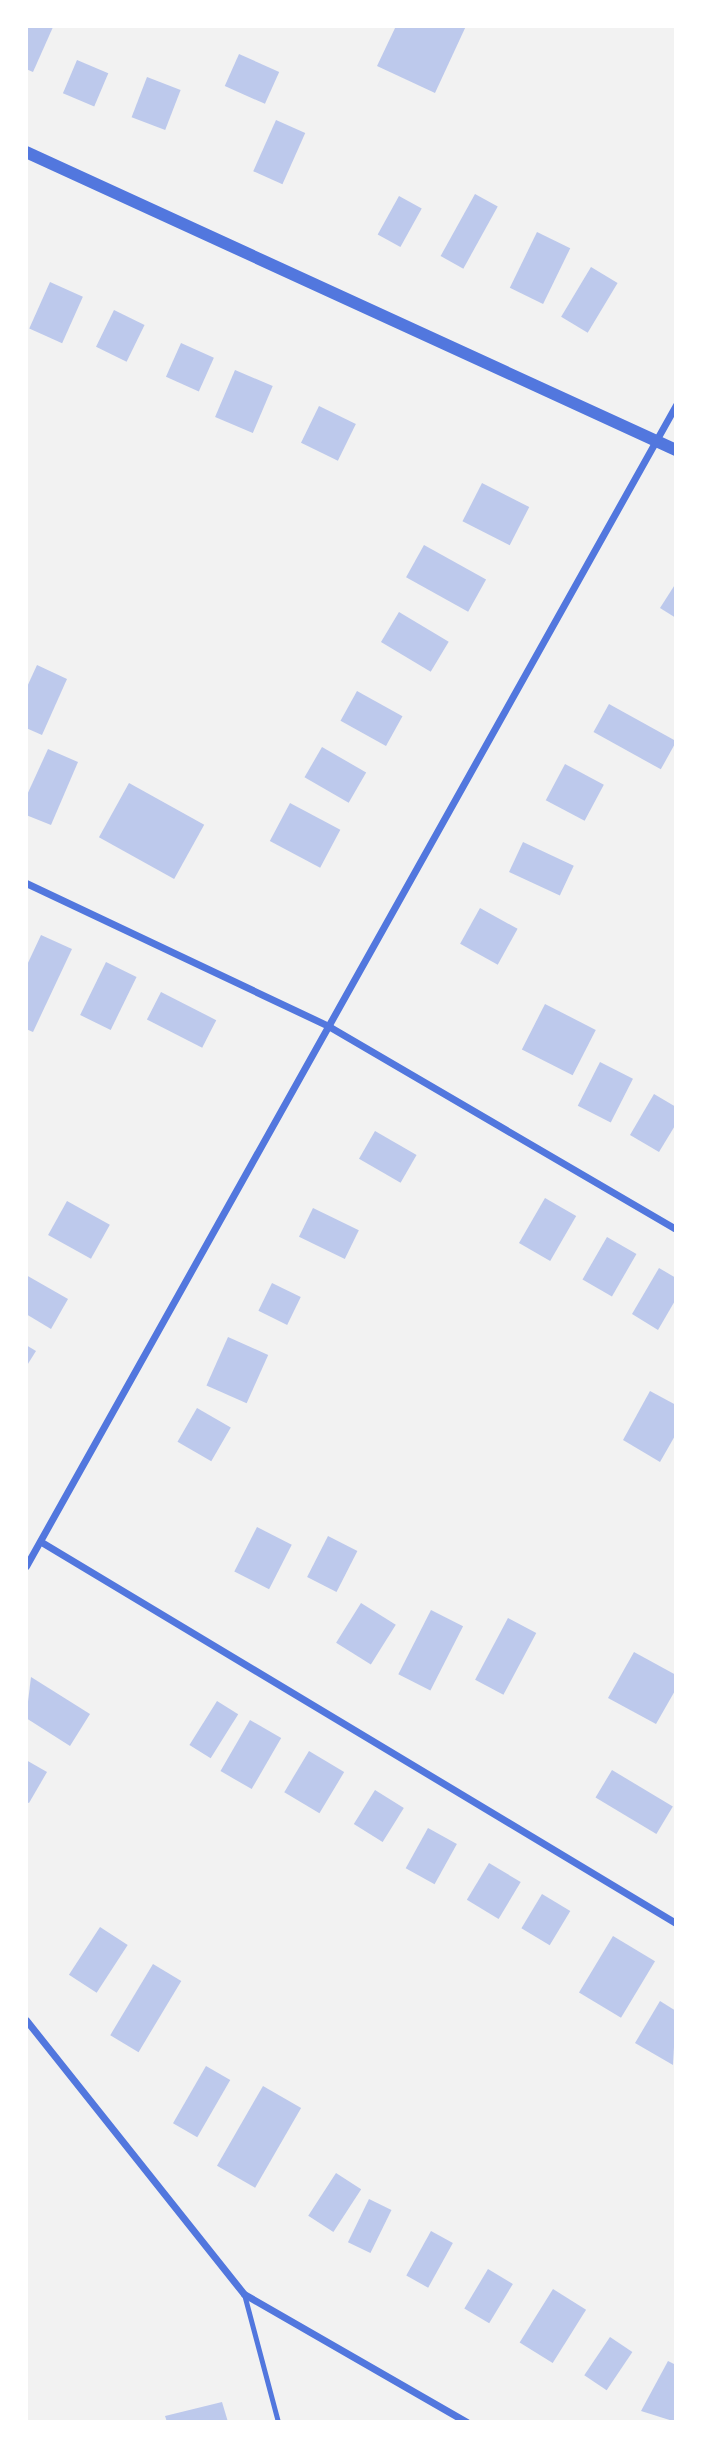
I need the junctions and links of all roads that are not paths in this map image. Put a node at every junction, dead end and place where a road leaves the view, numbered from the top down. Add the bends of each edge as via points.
1 (26, 152) edge
2 (676, 405) edge
3 (656, 439) junction
4 (676, 450) edge
5 (26, 883) edge
6 (330, 1027) junction
7 (676, 1229) edge
8 (43, 1542) junction
9 (26, 1566) edge
10 (676, 1923) edge
11 (26, 2020) edge
12 (244, 2294) junction
13 (278, 2422) edge
14 (467, 2422) edge

1 - 3 street
2 - 3 street
3 - 4 street
3 - 6 street
5 - 6 street
6 - 7 street
6 - 8 street
8 - 9 street
8 - 10 street
11 - 12 street
12 - 13 lane
12 - 14 street

